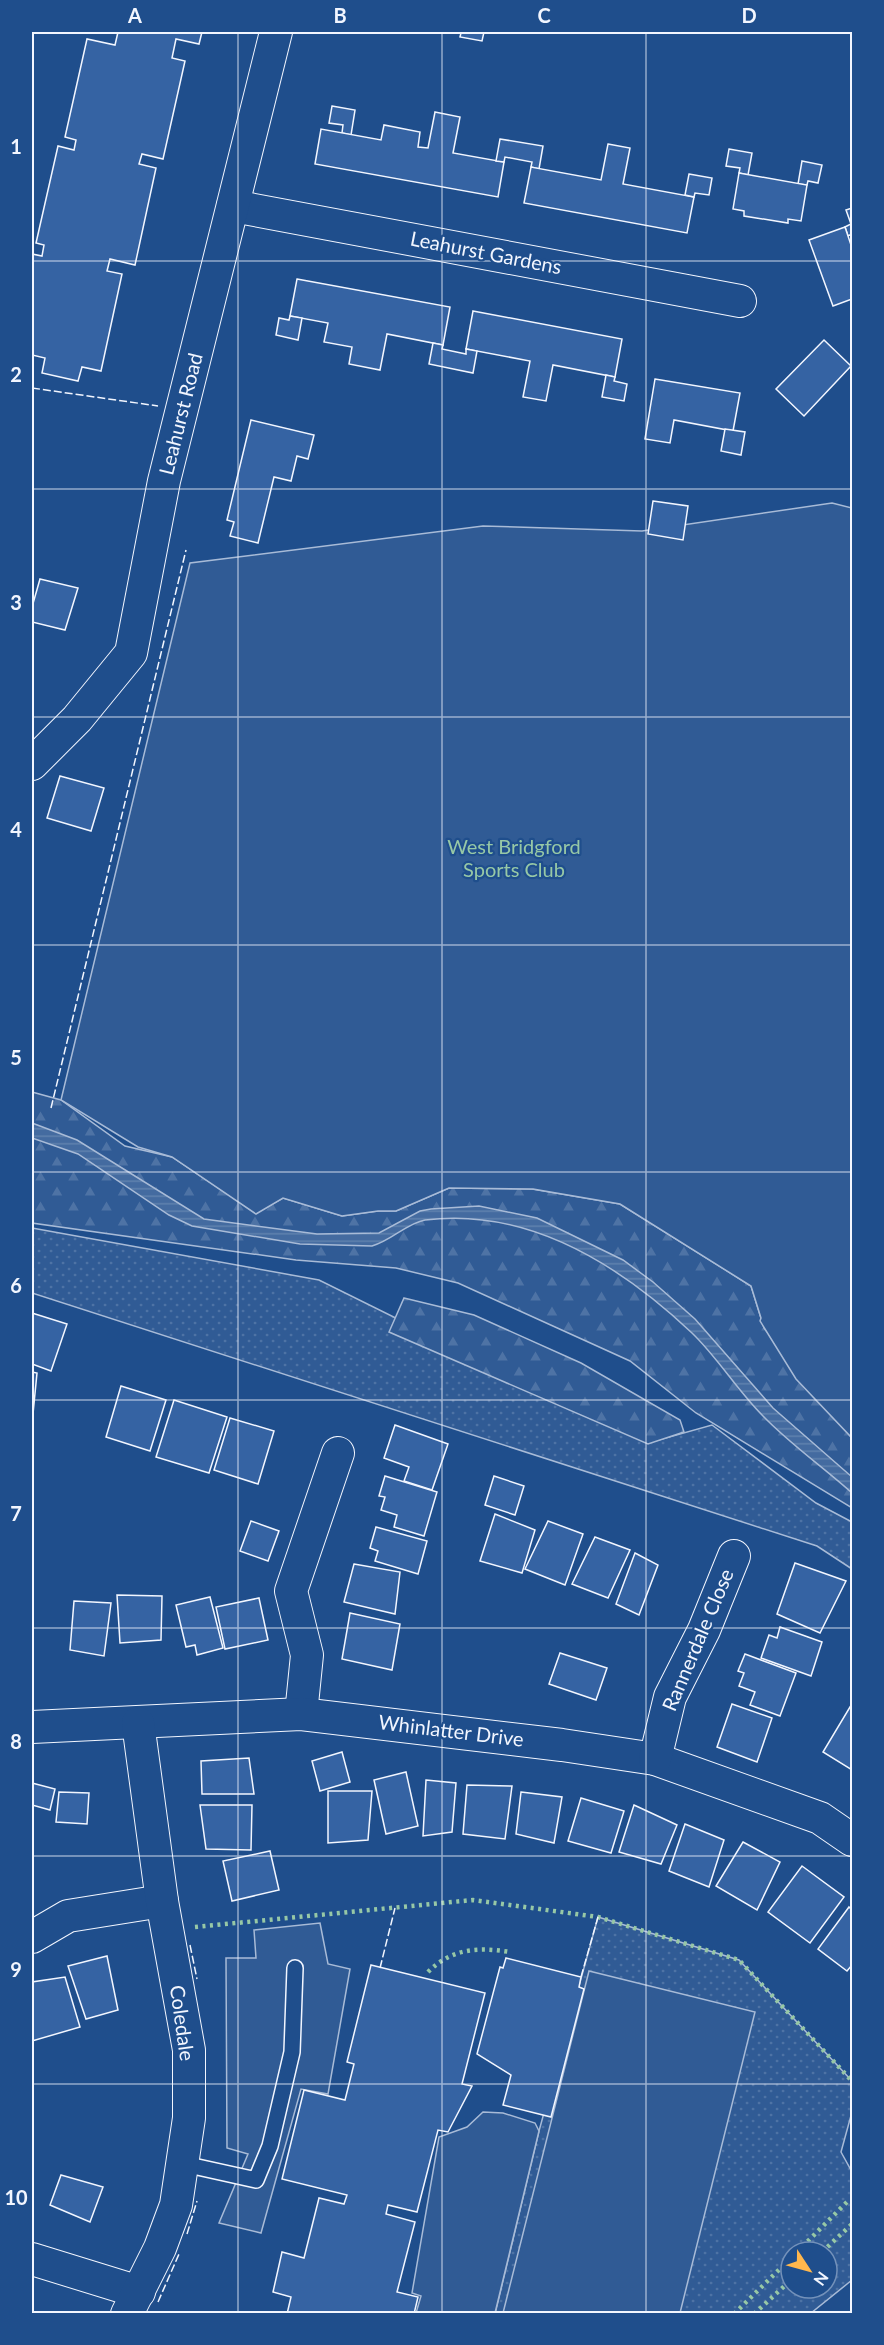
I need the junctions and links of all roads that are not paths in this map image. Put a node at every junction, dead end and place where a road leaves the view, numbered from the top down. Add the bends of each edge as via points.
1 (276, 32) edge
2 (233, 206) junction
3 (740, 301) dead end
4 (32, 764) edge
5 (338, 1453) dead end
6 (734, 1556) dead end
7 (301, 1714) junction
8 (138, 1723) junction
9 (32, 1727) edge
10 (655, 1759) junction
11 (852, 1840) edge
12 (162, 1901) junction
13 (32, 1937) edge
14 (295, 1968) dead end
15 (184, 2164) junction
16 (32, 2259) edge
17 (133, 2302) edge

1 - 2 street, Leahurst Road
2 - 3 street, Leahurst Gardens
2 - 4 street, Leahurst Road via 164,482 131,652 77,719
5 - 7 street via 291,1591 307,1655
6 - 10 street, Rannerdale Close via 704,1630 670,1697
7 - 8 street, Whinlatter Drive
7 - 10 street, Whinlatter Drive
8 - 9 street, Whinlatter Drive
8 - 12 street, Coledale
10 - 11 street, Whinlatter Drive via 820,1818
12 - 13 street via 68,1916
12 - 15 street, Coledale via 189,2050
14 - 15 lane via 292,2052 270,2146 256,2180
15 - 17 street, Coledale via 168,2227
16 - 17 street

